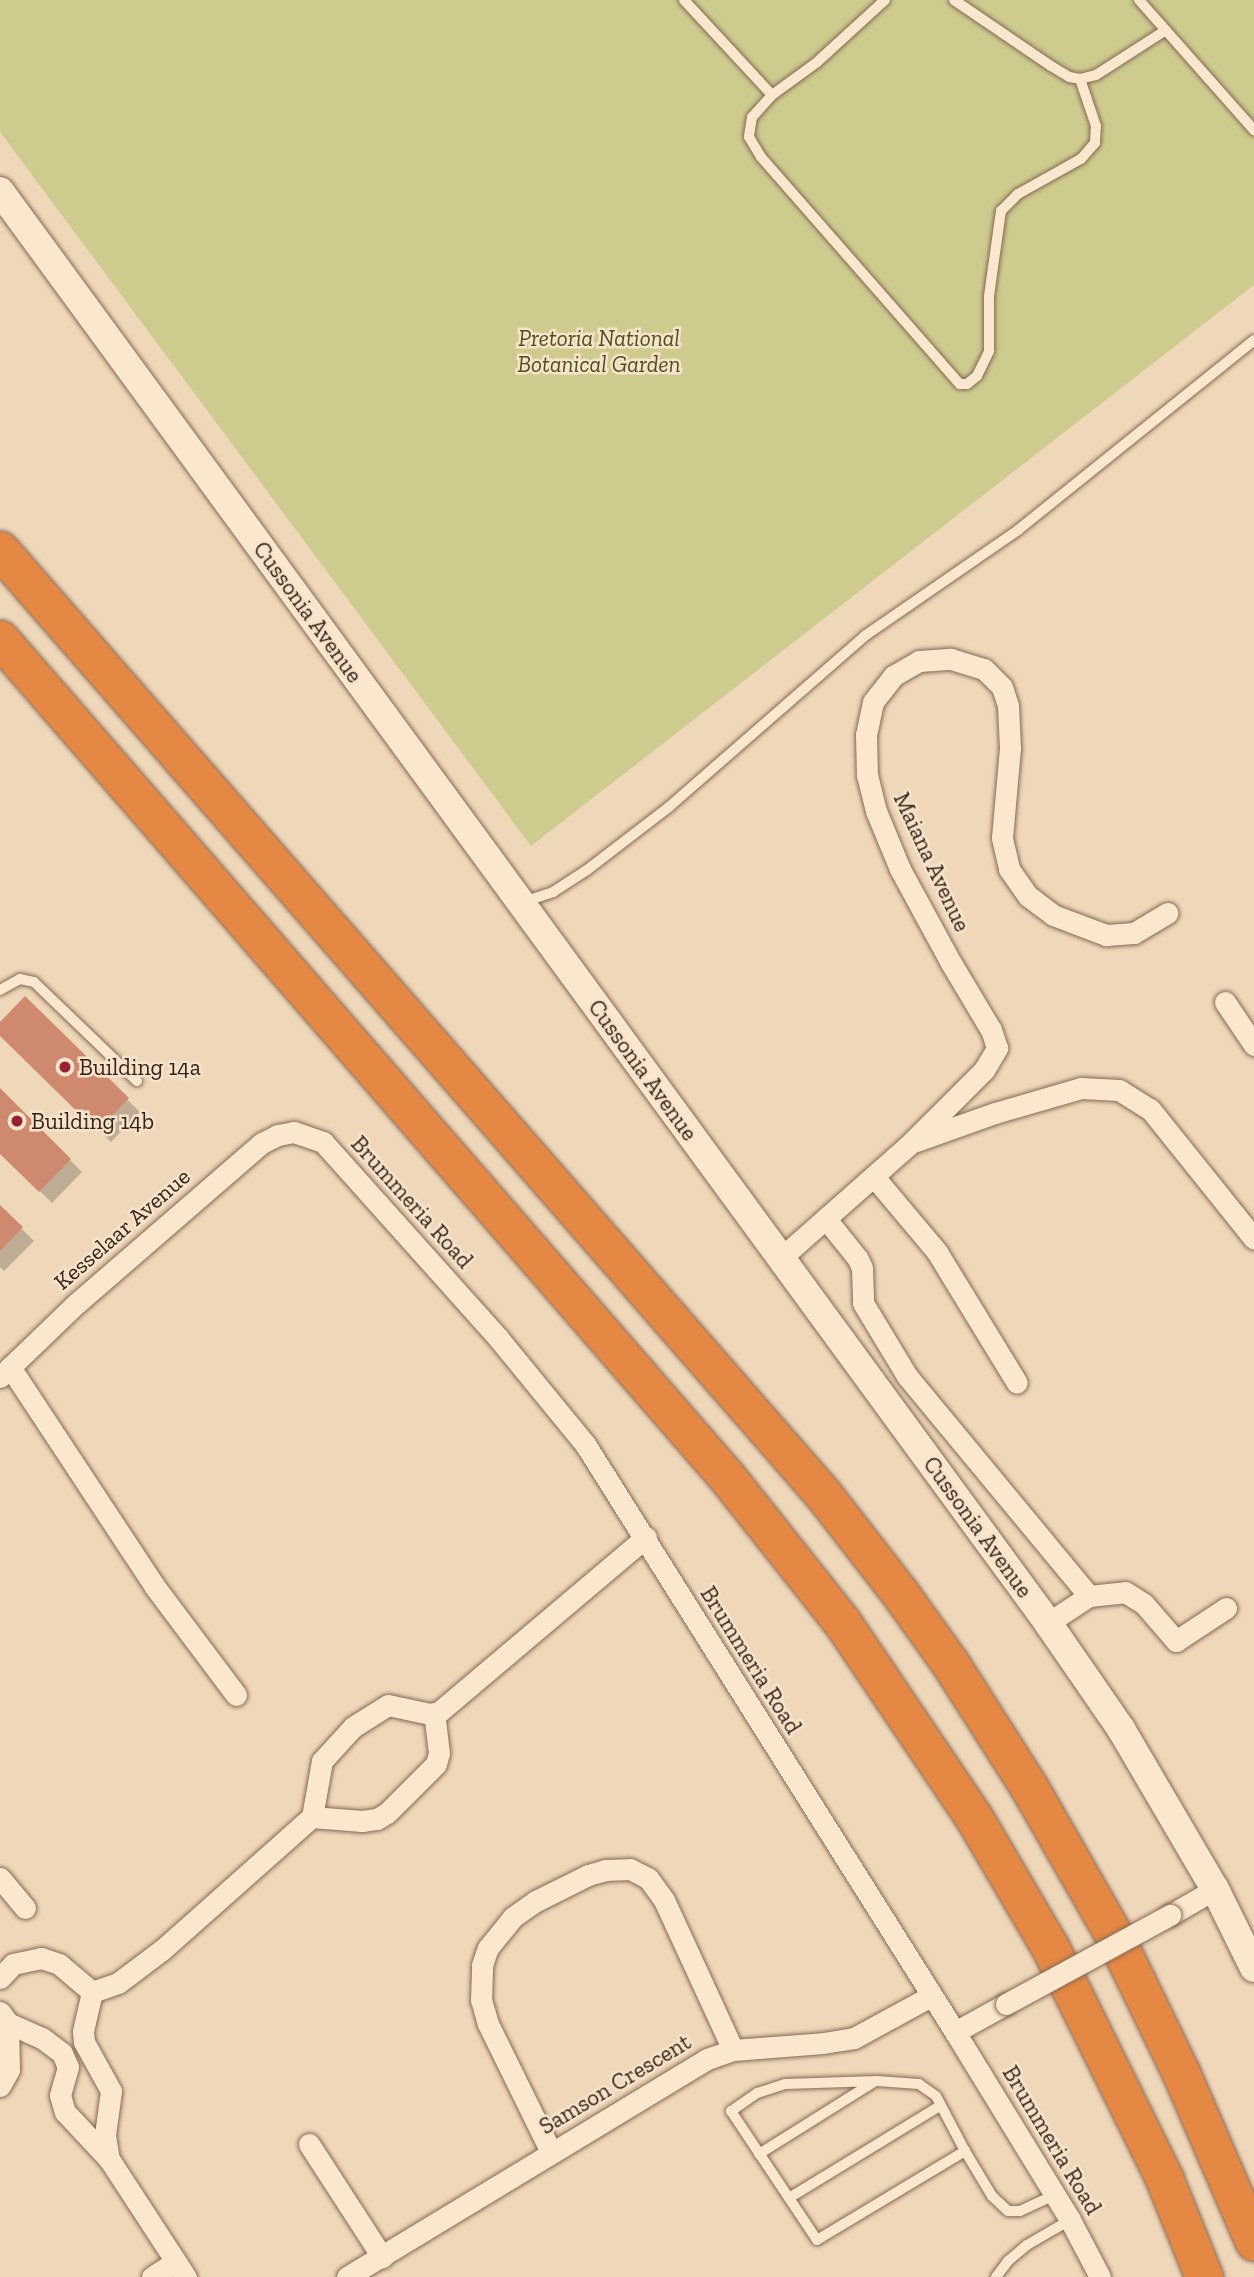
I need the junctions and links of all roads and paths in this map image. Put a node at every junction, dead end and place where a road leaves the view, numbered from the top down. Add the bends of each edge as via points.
1 (684, 0) edge
2 (885, 0) edge
3 (954, 0) edge
4 (1139, 0) edge
5 (1166, 30) junction
6 (1080, 79) junction
7 (772, 95) junction
8 (1254, 130) edge
9 (0, 191) edge
10 (1254, 340) edge
11 (0, 550) edge
12 (0, 639) edge
13 (520, 902) junction
14 (1167, 913) dead end
15 (0, 990) edge
16 (1225, 1002) dead end
17 (1254, 1045) edge
18 (137, 1081) dead end
19 (287, 1133) joint
20 (911, 1143) junction
21 (876, 1178) junction
22 (826, 1219) junction
23 (1254, 1239) edge
24 (781, 1258) junction
25 (5, 1372) edge
26 (1017, 1383) dead end
27 (646, 1538) junction
28 (1089, 1596) junction
29 (1226, 1608) dead end
30 (1048, 1622) junction
31 (236, 1695) dead end
32 (434, 1714) junction
33 (312, 1817) junction
34 (0, 1878) edge
35 (1215, 1889) junction
36 (24, 1908) dead end
37 (1254, 1968) edge
38 (0, 1978) edge
39 (92, 1992) junction
40 (931, 1996) junction
41 (4, 2017) edge
42 (955, 2032) junction
43 (733, 2050) junction
44 (68, 2075) junction
45 (102, 2075) junction
46 (877, 2081) junction
47 (0, 2086) edge
48 (940, 2106) junction
49 (309, 2144) dead end
50 (965, 2151) junction
51 (551, 2152) junction
52 (758, 2154) junction
53 (109, 2159) junction
54 (1055, 2195) junction
55 (789, 2198) junction
56 (1070, 2220) junction
57 (1254, 2242) edge
58 (382, 2257) junction
59 (181, 2270) edge
60 (152, 2277) edge
61 (347, 2277) edge
62 (996, 2277) edge
63 (1100, 2277) edge
64 (1204, 2277) edge

1 - 7 lane
2 - 7 lane via 816,63
3 - 6 lane via 1051,66
4 - 5 lane
5 - 6 lane via 1096,75
5 - 8 lane
6 - 7 lane via 1096,127 1095,143 1082,159 1018,194 1001,211 989,296 989,351 977,376 964,385 957,383 761,157 749,130 752,117
9 - 13 main road, Cussonia Avenue
10 - 13 lane via 1018,530 866,635 670,806 587,870 553,892
11 - 57 highway via 822,1493 902,1596 1015,1765 1115,1937 1181,2073
12 - 64 highway via 719,1467 842,1622 973,1816 1050,1947 1158,2166
13 - 24 main road, Cussonia Avenue
14 - 20 street, Maiana Avenue via 1134,933 1106,935 1053,915 1028,896 1009,869 1002,838 1010,748 1002,687 984,669 951,659 919,661 893,676 873,702 866,735 873,803 900,869 997,1048 984,1070
15 - 18 lane via 20,979 34,982
16 - 17 street
19 - 25 street, Kesselaar Avenue via 262,1143 219,1179
19 - 27 street, Brummeria Road via 323,1142 359,1180 568,1420
20 - 21 street, Maiana Avenue
20 - 23 street via 995,1112 1081,1088 1119,1090 1150,1109
21 - 22 street, Maiana Avenue
21 - 26 street via 937,1252
22 - 24 street, Maiana Avenue
22 - 28 street via 858,1259 863,1303 907,1376
24 - 30 main road, Cussonia Avenue
25 - 31 street
27 - 32 street
27 - 40 street, Brummeria Road
28 - 29 street via 1131,1594 1173,1641
28 - 30 street
30 - 35 main road, Cussonia Avenue via 1110,1711
32 - 33 street via 388,1705 353,1727 322,1761
32 - 33 street via 436,1764 387,1813 362,1821
33 - 39 street via 162,1950 118,1983
34 - 36 street
35 - 37 main road, Cussonia Avenue
35 - 42 street, bridge
38 - 39 street via 13,1964 41,1958 59,1964
39 - 45 street via 84,2042
40 - 42 street, Brummeria Road
40 - 43 street, Samson Crescent via 854,2038
41 - 44 street via 56,2047 66,2060
41 - 47 street via 9,2070
42 - 54 street, Brummeria Road
43 - 51 street, Samson Crescent via 707,2059
43 - 51 street via 664,1900 648,1878 629,1869 605,1870 536,1901 513,1917 488,1948 480,1988 488,2024
44 - 45 street via 83,2066
44 - 53 street via 61,2090 61,2106
45 - 53 street via 111,2091 106,2135
46 - 48 lane via 927,2086
46 - 52 lane
46 - 52 lane via 801,2082 757,2093 731,2111
48 - 50 lane
48 - 55 lane
49 - 58 street
50 - 54 lane via 992,2196 1008,2211 1020,2211
50 - 55 lane via 817,2240
51 - 58 street, Samson Crescent
52 - 55 lane
53 - 59 street
54 - 56 street, Brummeria Road
56 - 62 lane via 1027,2245
56 - 63 street, Brummeria Road
58 - 61 street, Samson Crescent
59 - 60 street

